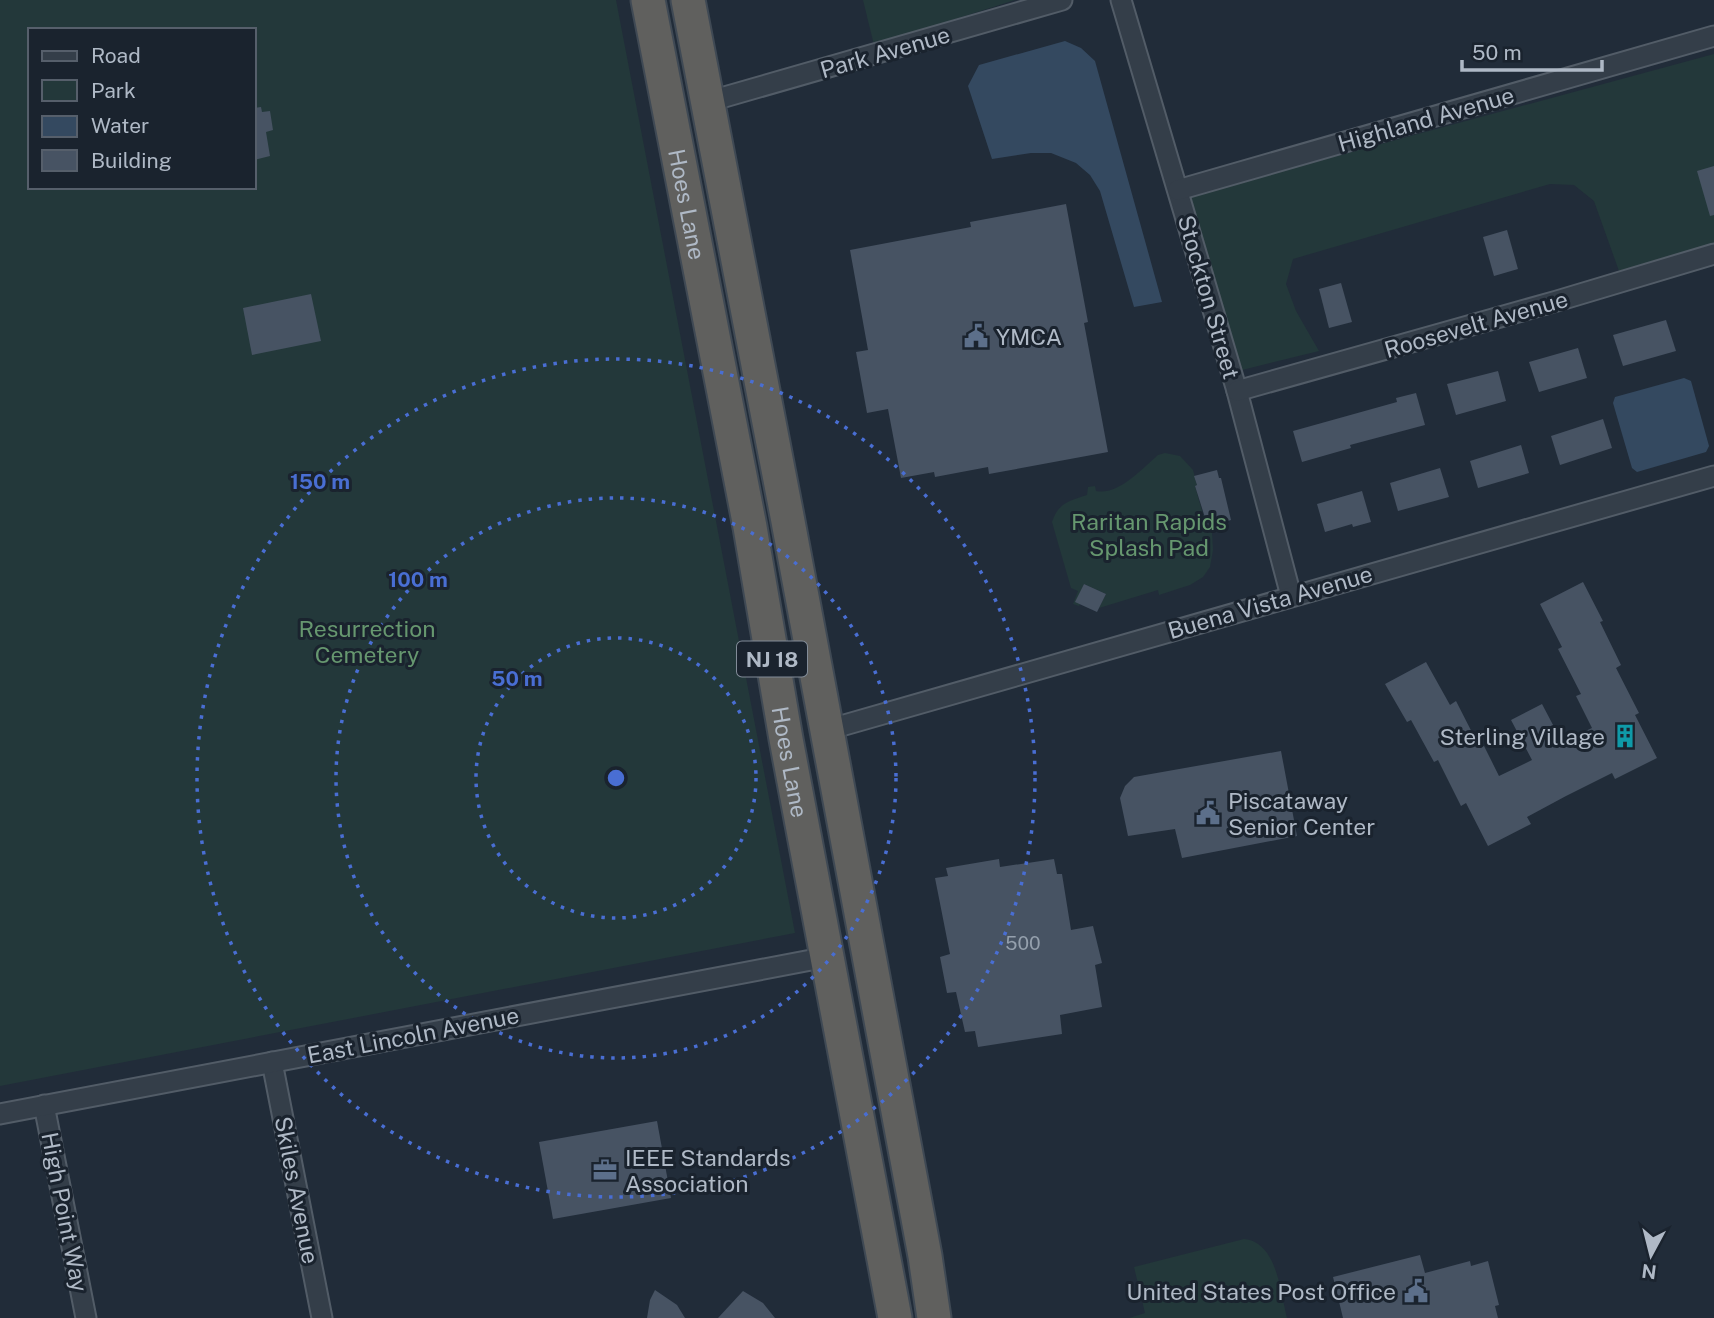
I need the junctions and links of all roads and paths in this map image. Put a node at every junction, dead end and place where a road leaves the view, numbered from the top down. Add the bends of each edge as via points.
1 (648, 0) edge
2 (688, 0) edge
3 (1062, 0) edge
4 (1121, 0) edge
5 (1714, 36) edge
6 (707, 102) junction
7 (1178, 190) junction
8 (1714, 254) edge
9 (1237, 391) junction
10 (1714, 476) edge
11 (1291, 596) junction
12 (827, 730) junction
13 (827, 957) junction
14 (272, 1062) junction
15 (44, 1105) junction
16 (0, 1114) edge
17 (86, 1318) edge
18 (322, 1318) edge
19 (895, 1318) edge
20 (934, 1318) edge

1 - 13 highway, Hoes Lane / NJ 18
2 - 6 highway, Hoes Lane / NJ 18
3 - 6 street, Park Avenue
4 - 7 street, Stockton Street
5 - 7 street, Highland Avenue
6 - 12 highway, Hoes Lane / NJ 18
7 - 9 street, Stockton Street
8 - 9 street, Roosevelt Avenue
9 - 11 street, Stockton Street
10 - 11 street, Buena Vista Avenue
11 - 12 street, Buena Vista Avenue
12 - 20 highway, Hoes Lane / NJ 18
13 - 14 street, East Lincoln Avenue
13 - 19 highway, Hoes Lane / NJ 18
14 - 15 street, East Lincoln Avenue
14 - 18 street, Skiles Avenue
15 - 16 street, East Lincoln Avenue
15 - 17 street, High Point Way

